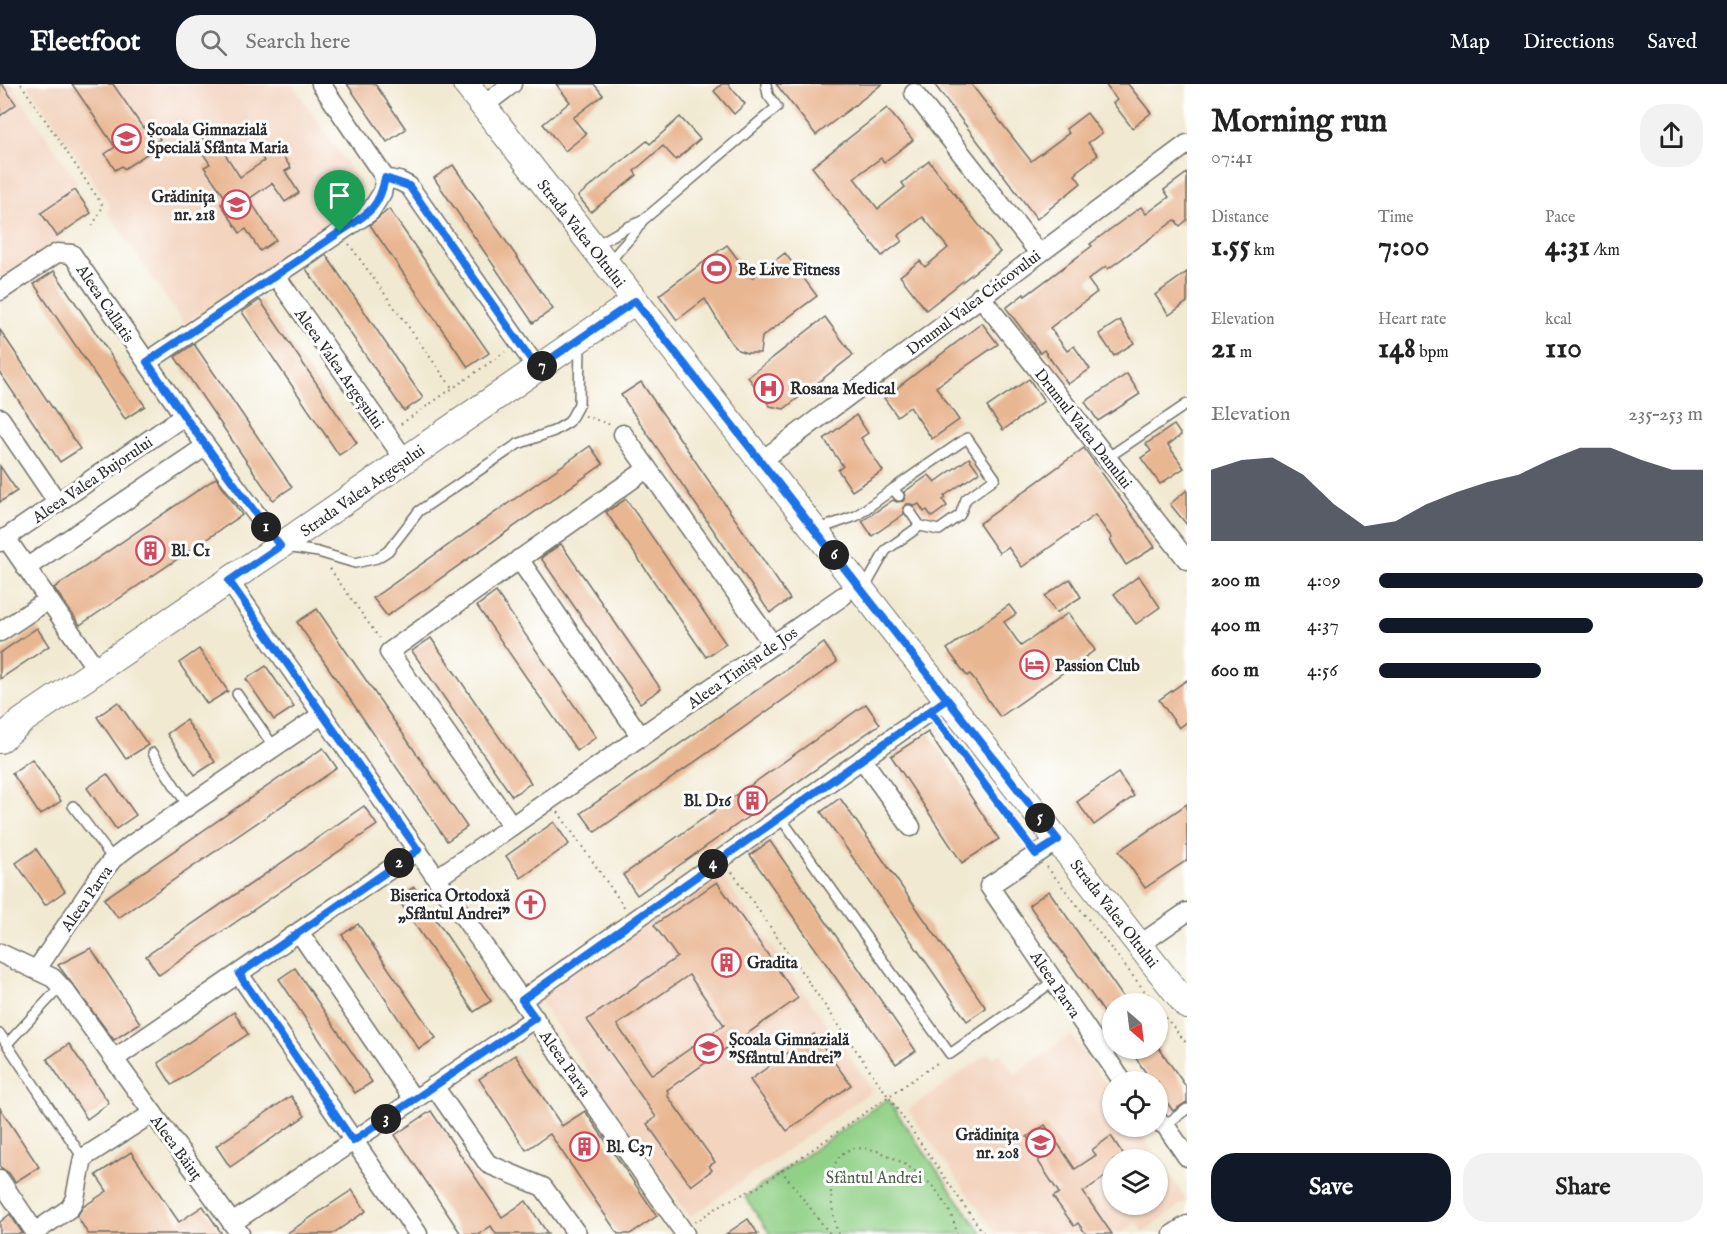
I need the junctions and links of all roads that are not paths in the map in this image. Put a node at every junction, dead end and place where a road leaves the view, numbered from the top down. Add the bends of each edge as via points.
1 (321, 84) edge
2 (466, 84) edge
3 (512, 84) edge
4 (766, 84) edge
5 (914, 93) dead end
6 (483, 106) junction
7 (1187, 144) edge
8 (385, 178) junction
9 (642, 221) junction
10 (1039, 253) junction
11 (600, 256) junction
12 (276, 276) junction
13 (0, 291) edge
14 (981, 296) junction
15 (635, 301) junction
16 (580, 339) junction
17 (147, 362) junction
18 (537, 368) junction
19 (1187, 404) edge
20 (184, 416) junction
21 (0, 418) edge
22 (622, 434) road end
23 (206, 446) junction
24 (1107, 458) junction
25 (405, 460) junction
26 (761, 461) junction
27 (647, 469) junction
28 (58, 503) junction
29 (909, 510) dead end
30 (920, 526) junction
31 (815, 531) junction
32 (3, 540) edge
33 (280, 546) junction
34 (519, 559) junction
35 (1187, 560) edge
36 (26, 568) junction
37 (229, 581) junction
38 (853, 594) junction
39 (48, 600) junction
40 (0, 632) edge
41 (773, 645) junction
42 (97, 670) junction
43 (237, 694) dead end
44 (938, 705) junction
45 (323, 714) junction
46 (641, 737) junction
47 (0, 740) edge
48 (274, 747) junction
49 (153, 753) dead end
50 (862, 759) junction
51 (73, 806) dead end
52 (188, 806) junction
53 (780, 817) junction
54 (512, 826) junction
55 (911, 827) dead end
56 (1058, 840) junction
57 (418, 850) junction
58 (113, 860) junction
59 (437, 878) junction
60 (1187, 912) edge
61 (299, 932) junction
62 (1139, 945) junction
63 (0, 953) edge
64 (37, 969) junction
65 (239, 974) junction
66 (1054, 981) junction
67 (61, 986) junction
68 (522, 1000) junction
69 (1187, 1006) edge
70 (535, 1018) junction
71 (0, 1034) edge
72 (7, 1044) junction
73 (114, 1059) junction
74 (1115, 1071) edge
75 (434, 1086) junction
76 (414, 1100) junction
77 (1187, 1110) edge
78 (153, 1113) junction
79 (1168, 1120) edge
80 (1168, 1133) edge
81 (353, 1141) junction
82 (1187, 1157) edge
83 (83, 1158) junction
84 (0, 1180) edge
85 (1187, 1225) edge
86 (236, 1229) edge
87 (413, 1232) edge
88 (684, 1232) edge
89 (577, 1234) edge
90 (1173, 1234) edge

1 - 8 street
2 - 6 main road, Strada Valea Oltului
3 - 6 street
4 - 9 lane via 777,107
5 - 10 street
6 - 11 main road, Strada Valea Oltului
7 - 10 street, Drumul Valea Cricovului
8 - 12 street via 382,193 370,212
8 - 18 street via 409,186
9 - 11 lane via 603,243
9 - 11 lane via 638,231 614,256
10 - 14 street, Drumul Valea Cricovului
11 - 15 main road, Strada Valea Oltului
12 - 17 street
12 - 25 street, Aleea Valea Argeșului
13 - 17 street, Aleea Callatis via 57,253 72,254
14 - 24 street, Drumul Valea Danului
14 - 26 street, Drumul Valea Cricovului
15 - 16 main road, Strada Valea Argeșului
15 - 26 main road, Strada Valea Oltului
16 - 18 main road, Strada Valea Argeșului
16 - 33 lane via 579,404 575,414 562,428 518,444 419,511 388,551 355,563
17 - 20 street, Aleea Callatis
18 - 25 main road, Strada Valea Argeșului
19 - 24 lane
20 - 23 street, Aleea Callatis
20 - 28 street, Aleea Valea Bujorului
21 - 28 street
22 - 27 street
23 - 33 street, Aleea Callatis
23 - 36 street
24 - 35 street, Drumul Valea Danului
25 - 33 main road, Strada Valea Argeșului
26 - 31 main road, Strada Valea Oltului
27 - 34 street
27 - 41 street
28 - 32 street, Aleea Valea Bujorului
29 - 30 lane
30 - 31 lane via 939,530 960,515 966,499 995,478 967,438 896,492 856,516
30 - 38 lane via 886,550
31 - 38 main road, Strada Valea Oltului
32 - 36 street
33 - 37 main road, Strada Valea Argeșului
34 - 46 street
34 - 54 street via 389,652
36 - 39 street
37 - 42 main road, Strada Valea Argeșului
37 - 45 street, Aleea Parva
38 - 41 street, Aleea Timișu de Jos
38 - 44 main road, Strada Valea Oltului
39 - 40 street
39 - 42 street
41 - 46 street, Aleea Timișu de Jos
42 - 47 main road, Strada Valea Argeșului
43 - 48 lane
44 - 50 street
44 - 56 main road, Strada Valea Oltului
45 - 48 street, Aleea Parva
45 - 57 street, Aleea Parva
46 - 54 street, Aleea Timișu de Jos
48 - 52 street, Aleea Parva
49 - 52 lane
50 - 53 street
50 - 55 street
51 - 58 lane
52 - 58 street, Aleea Parva
53 - 66 lane via 950,1054
53 - 68 street
54 - 59 street, Aleea Timișu de Jos
56 - 62 main road, Strada Valea Oltului
56 - 66 street, Aleea Parva via 989,886
57 - 59 street, Aleea Parva
57 - 61 street
58 - 64 street, Aleea Parva
59 - 68 street, Aleea Parva
60 - 62 street
61 - 65 street
61 - 76 street
62 - 69 main road, Strada Valea Oltului
63 - 64 street, Aleea Băiuț
64 - 67 street, Aleea Băiuț
65 - 73 street
65 - 81 street
66 - 74 street, Aleea Parva
67 - 72 lane
67 - 73 street, Aleea Băiuț
68 - 70 street, Aleea Parva
70 - 75 street
70 - 88 street, Aleea Parva
71 - 72 lane
72 - 83 lane
73 - 78 street, Aleea Băiuț
75 - 76 street
75 - 89 street via 488,1164 543,1187
76 - 81 street
77 - 79 lane
78 - 83 street
78 - 86 street, Aleea Băiuț
80 - 82 street
81 - 86 street
81 - 87 street
83 - 84 street via 70,1208 35,1232 9,1199
85 - 90 street

